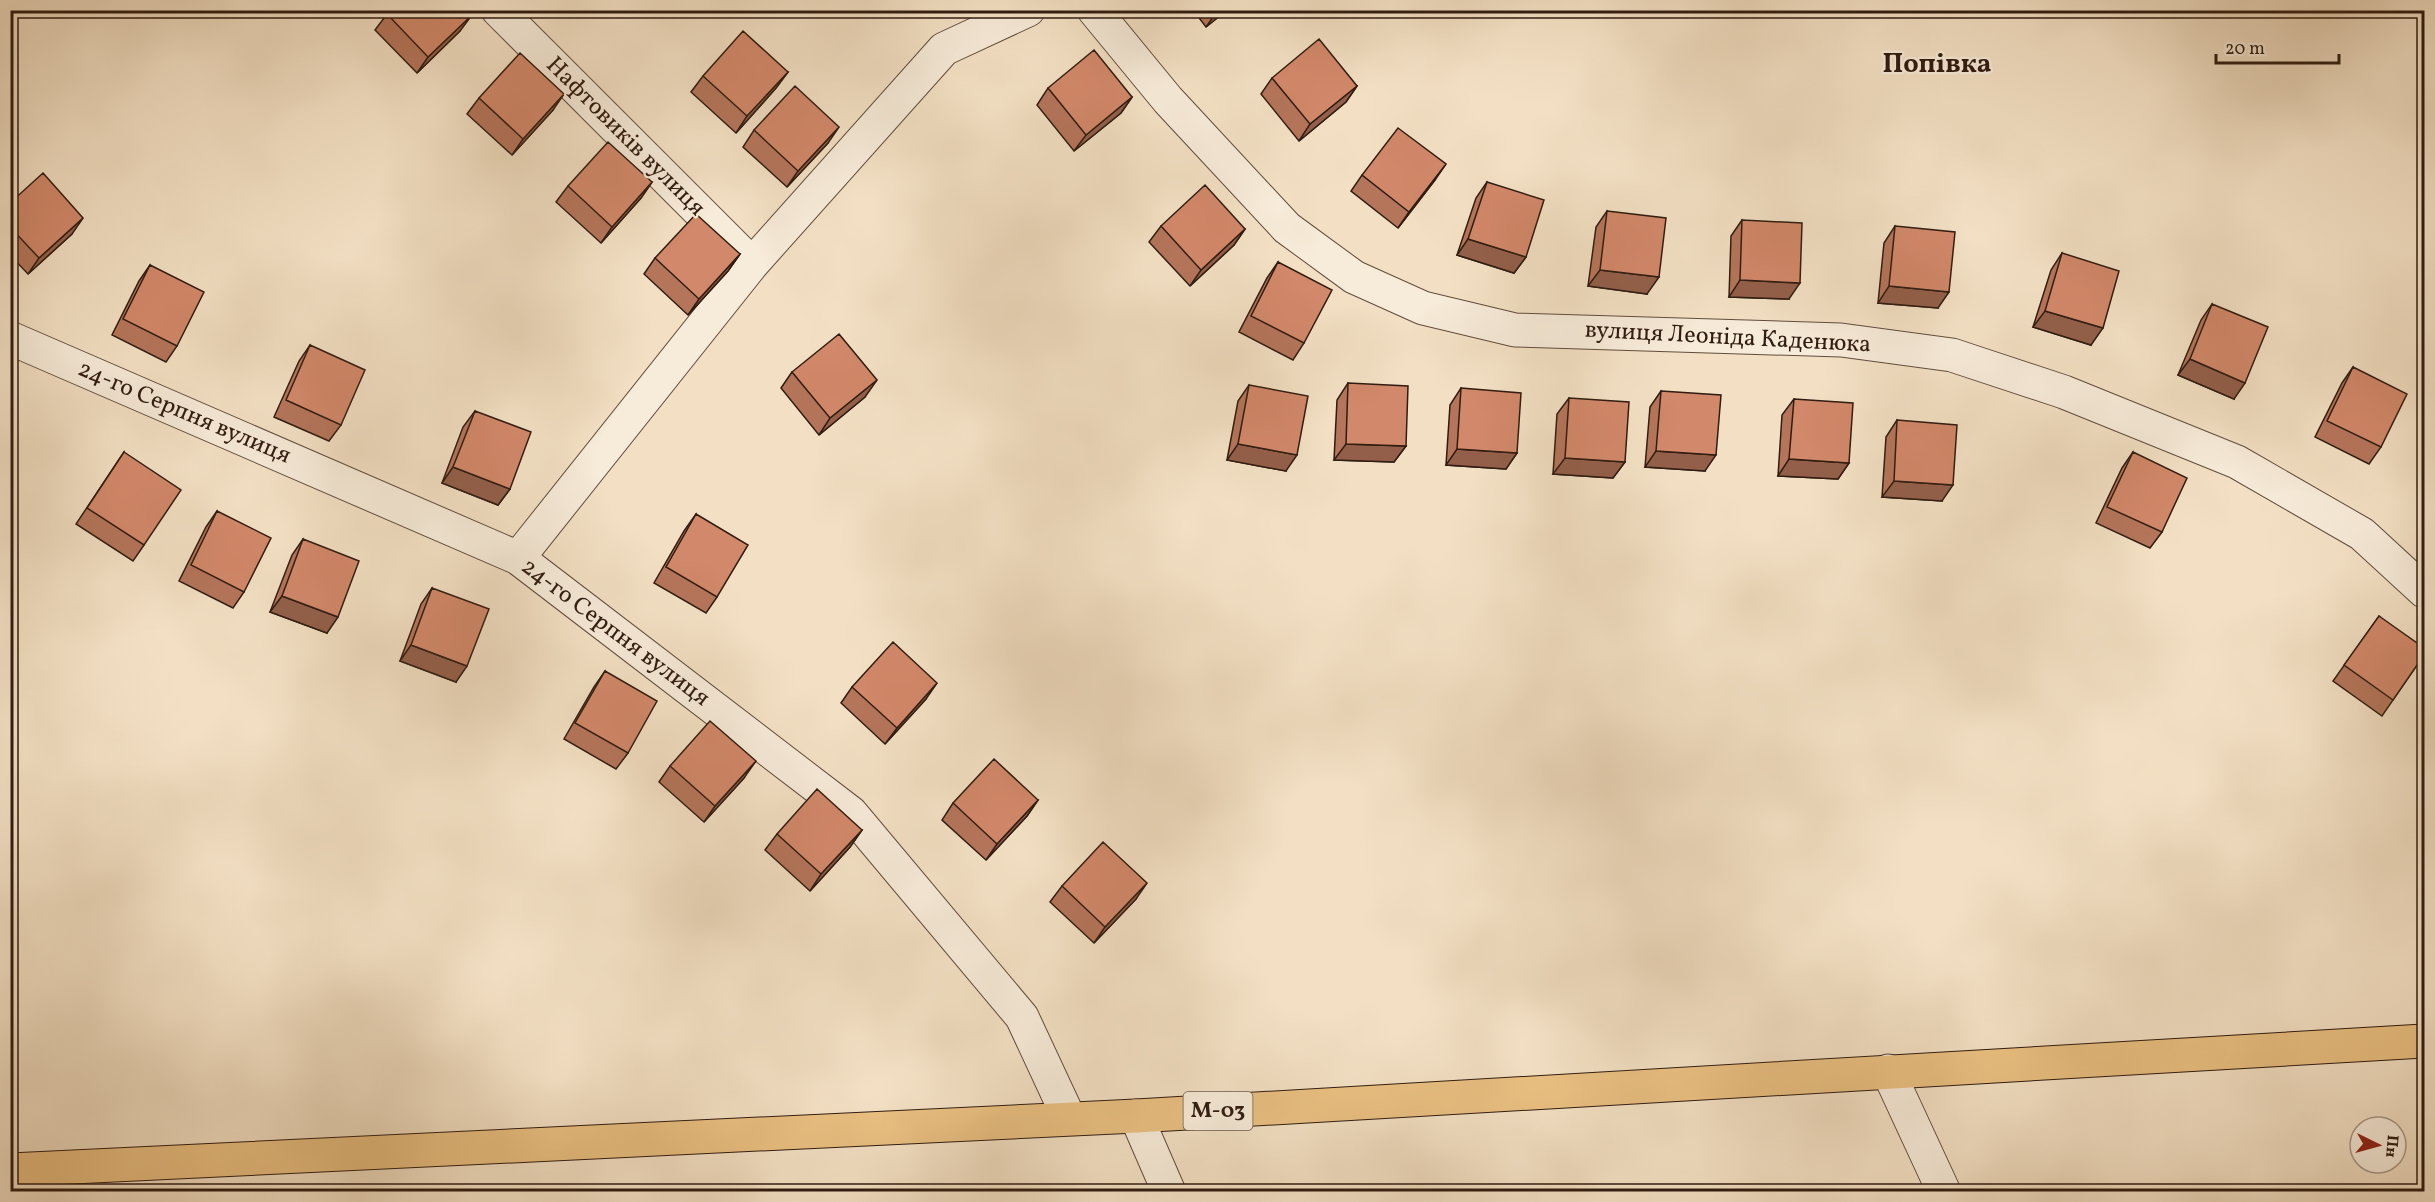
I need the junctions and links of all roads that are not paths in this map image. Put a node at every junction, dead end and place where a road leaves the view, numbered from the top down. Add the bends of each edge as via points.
1 (498, 10) edge
2 (1028, 10) edge
3 (1094, 10) edge
4 (752, 264) junction
5 (10, 338) edge
6 (518, 558) junction
7 (2424, 591) edge
8 (2424, 1041) edge
9 (1888, 1071) junction
10 (1136, 1116) junction
11 (1069, 1118) junction
12 (10, 1170) edge
13 (1169, 1191) edge
14 (1944, 1191) edge

1 - 4 street, Нафтовиків вулиця
2 - 4 street via 944,49
3 - 7 street, вулиця Леоніда Каденюка via 1168,100 1287,228 1354,277 1423,308 1515,330 1841,340 1952,355 2064,392 2236,462 2362,534
4 - 6 street
5 - 6 street, 24-го Серпня вулиця
6 - 11 street, 24-го Серпня вулиця via 851,813 1023,1017
8 - 9 highway, М-03
9 - 10 highway, М-03
9 - 14 street
10 - 11 highway, М-03
10 - 13 street
11 - 12 highway, М-03

